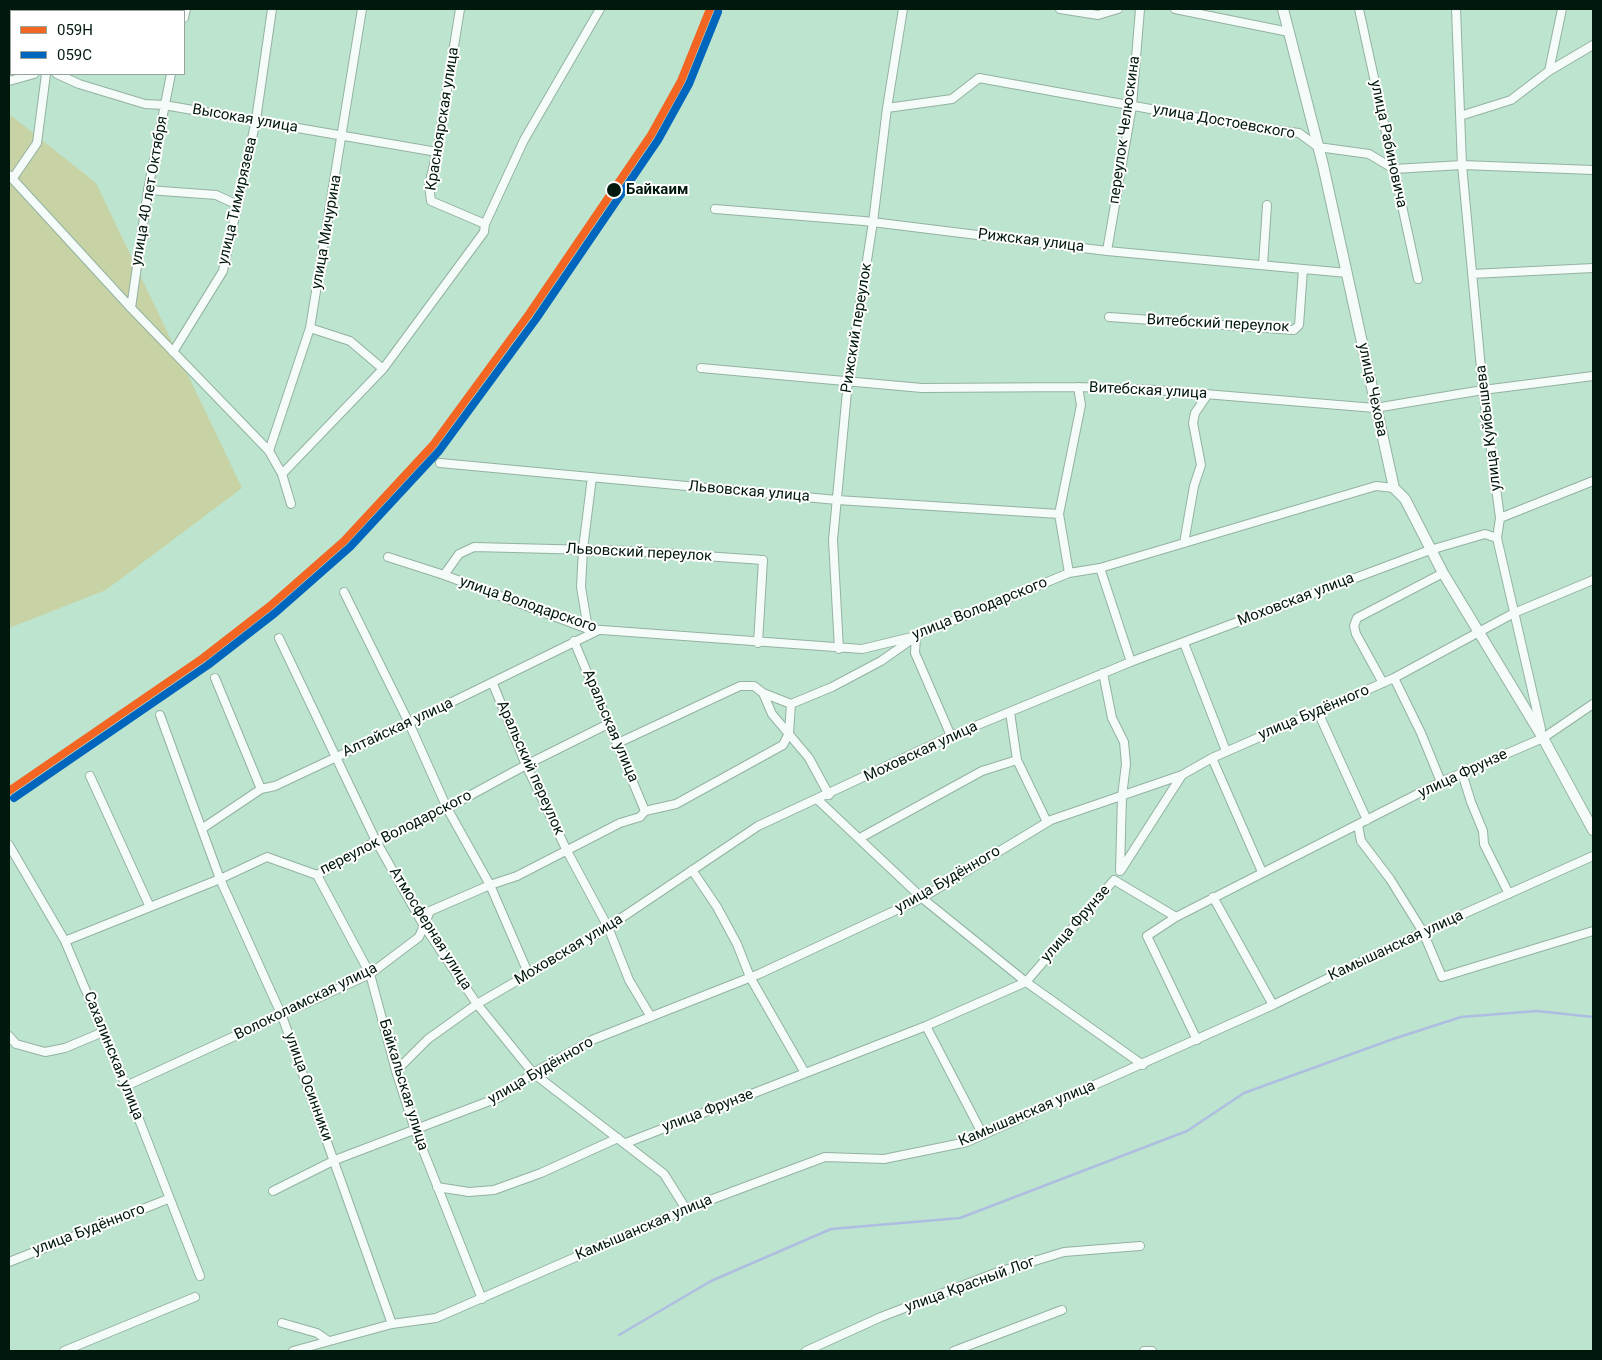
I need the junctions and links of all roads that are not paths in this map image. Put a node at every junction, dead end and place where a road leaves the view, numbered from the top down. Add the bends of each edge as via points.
1 (272, 9) edge
2 (362, 9) edge
3 (460, 9) edge
4 (600, 9) edge
5 (903, 9) edge
6 (1060, 9) edge
7 (1118, 9) edge
8 (1140, 9) edge
9 (1175, 9) edge
10 (1283, 9) edge
11 (1359, 9) edge
12 (1456, 9) edge
13 (1562, 9) edge
14 (1289, 32) junction
15 (1593, 45) edge
16 (1585, 50) junction
17 (1593, 54) edge
18 (1549, 71) junction
19 (30, 75) edge
20 (46, 75) edge
21 (59, 75) edge
22 (171, 75) edge
23 (9, 81) edge
24 (164, 105) junction
25 (1132, 106) junction
26 (887, 108) junction
27 (1460, 116) junction
28 (256, 120) junction
29 (343, 136) junction
30 (1318, 147) junction
31 (437, 152) junction
32 (1462, 165) junction
33 (1394, 169) junction
34 (1593, 170) edge
35 (11, 177) edge
36 (148, 190) junction
37 (238, 205) junction
38 (1267, 205) dead end
39 (715, 209) dead end
40 (874, 222) junction
41 (484, 224) junction
42 (1107, 250) junction
43 (1263, 265) junction
44 (1593, 268) edge
45 (1303, 269) junction
46 (1347, 274) junction
47 (1472, 274) junction
48 (1418, 279) dead end
49 (131, 308) junction
50 (1109, 317) dead end
51 (310, 328) junction
52 (173, 352) junction
53 (701, 368) dead end
54 (383, 369) junction
55 (1593, 376) edge
56 (848, 382) junction
57 (1078, 386) junction
58 (1483, 390) junction
59 (1208, 394) junction
60 (1375, 408) junction
61 (269, 450) junction
62 (440, 463) dead end
63 (282, 474) junction
64 (592, 477) junction
65 (1593, 481) edge
66 (1394, 488) junction
67 (837, 500) junction
68 (291, 504) dead end
69 (1058, 514) junction
70 (1500, 518) junction
71 (1497, 538) junction
72 (1184, 543) junction
73 (583, 549) junction
74 (1430, 550) junction
75 (388, 557) dead end
76 (1100, 568) junction
77 (1069, 573) junction
78 (1443, 573) junction
79 (444, 575) junction
80 (1593, 580) edge
81 (344, 592) dead end
82 (1514, 613) junction
83 (588, 629) junction
84 (597, 631) junction
85 (1479, 632) junction
86 (916, 636) junction
87 (279, 638) dead end
88 (574, 641) junction
89 (1184, 642) junction
90 (758, 643) junction
91 (838, 649) junction
92 (1131, 662) junction
93 (1103, 673) junction
94 (215, 678) dead end
95 (1394, 678) junction
96 (1383, 683) junction
97 (492, 684) junction
98 (763, 693) junction
99 (790, 704) junction
100 (1593, 704) edge
101 (1317, 710) junction
102 (1010, 712) junction
103 (160, 715) dead end
104 (409, 723) junction
105 (610, 724) junction
106 (789, 733) junction
107 (951, 736) junction
108 (1542, 738) junction
109 (618, 743) junction
110 (1226, 751) junction
111 (337, 756) junction
112 (1212, 758) junction
113 (1017, 760) junction
114 (526, 765) junction
115 (1462, 773) junction
116 (1182, 775) junction
117 (90, 776) dead end
118 (1441, 782) junction
119 (260, 789) junction
120 (829, 794) junction
121 (1122, 796) junction
122 (818, 800) junction
123 (447, 808) junction
124 (645, 811) junction
125 (1367, 820) junction
126 (1047, 822) junction
127 (1358, 825) junction
128 (203, 828) junction
129 (1593, 830) edge
130 (860, 838) junction
131 (376, 841) junction
132 (9, 845) edge
133 (567, 851) junction
134 (1593, 856) edge
135 (692, 870) junction
136 (1120, 871) junction
137 (1262, 872) junction
138 (317, 874) junction
139 (220, 879) junction
140 (1114, 880) junction
141 (490, 885) junction
142 (1509, 894) junction
143 (1213, 897) junction
144 (922, 898) junction
145 (149, 905) junction
146 (1176, 917) junction
147 (424, 926) junction
148 (608, 927) junction
149 (1593, 931) edge
150 (1423, 932) junction
151 (65, 940) junction
152 (370, 974) junction
153 (529, 975) junction
154 (750, 977) junction
155 (1026, 982) junction
156 (477, 1004) junction
157 (1273, 1006) junction
158 (282, 1016) junction
159 (651, 1017) junction
160 (926, 1026) junction
161 (103, 1032) junction
162 (9, 1036) edge
163 (1197, 1040) junction
164 (1143, 1065) junction
165 (396, 1071) junction
166 (533, 1073) junction
167 (805, 1073) junction
168 (126, 1086) junction
169 (415, 1130) junction
170 (983, 1135) junction
171 (618, 1138) junction
172 (626, 1143) junction
173 (335, 1160) junction
174 (437, 1187) junction
175 (274, 1190) dead end
176 (168, 1199) junction
177 (686, 1209) junction
178 (1140, 1246) dead end
179 (9, 1262) edge
180 (200, 1276) dead end
181 (195, 1296) dead end
182 (482, 1299) junction
183 (1062, 1310) dead end
184 (282, 1323) dead end
185 (392, 1324) junction
186 (327, 1340) junction
187 (64, 1351) edge
188 (293, 1351) edge
189 (806, 1351) edge
190 (954, 1351) edge

1 - 28 street, улица Тимирязева
2 - 29 street, улица Мичурина
3 - 31 street, Красноярская улица
4 - 41 street via 524,140
5 - 26 street, Рижский переулок
6 - 7 street via 1098,15
8 - 25 street, переулок Челюскина
9 - 14 street
10 - 14 street, улица Чехова
11 - 33 street, улица Рабиновича
12 - 27 street, улица Куйбышева
13 - 18 street
14 - 30 street, улица Чехова
15 - 16 street
16 - 17 street
16 - 18 street
18 - 27 street via 1511,100
19 - 23 street
20 - 35 street via 37,143
21 - 24 street, Высокая улица via 145,104
22 - 24 street, улица 40 лет Октября
24 - 28 street, Высокая улица
24 - 36 street, улица 40 лет Октября
25 - 26 street, улица Достоевского via 980,78 952,99
25 - 30 street, улица Достоевского via 1299,133
25 - 42 street, переулок Челюскина
26 - 40 street, Рижский переулок
27 - 32 street, улица Куйбышева
28 - 29 street, Высокая улица
28 - 37 street, улица Тимирязева
29 - 31 street, Высокая улица
29 - 51 street, улица Мичурина
30 - 33 street, улица Достоевского via 1368,154
30 - 46 street, улица Чехова
31 - 41 street, Красноярская улица via 429,185 431,201
32 - 33 street
32 - 34 street
32 - 47 street, улица Куйбышева
33 - 48 street, улица Рабиновича
35 - 49 street
36 - 37 street via 216,195
36 - 49 street, улица 40 лет Октября
37 - 52 street, улица Тимирязева via 223,271
38 - 43 street
39 - 40 street, Рижская улица
40 - 42 street, Рижская улица
40 - 56 street, Рижский переулок
41 - 54 street via 484,232
42 - 43 street, Рижская улица
43 - 45 street, Рижская улица
44 - 47 street
45 - 46 street, Рижская улица
45 - 50 street, Витебский переулок via 1298,325 1294,330
46 - 60 street, улица Чехова
47 - 58 street, улица Куйбышева
49 - 52 street
51 - 54 street via 350,341
51 - 61 street, улица Мичурина
52 - 61 street
53 - 56 street, Витебская улица
54 - 63 street
55 - 58 street, Витебская улица
56 - 57 street, Витебская улица via 922,388
56 - 67 street, Рижский переулок
57 - 59 street, Витебская улица
57 - 69 street via 1081,405
58 - 60 street, Витебская улица
58 - 70 street, улица Куйбышева
59 - 60 street, Витебская улица
59 - 72 street via 1195,413 1193,423 1201,465
60 - 66 street, улица Чехова
61 - 63 street
62 - 64 street, Львовская улица
63 - 68 street
64 - 67 street, Львовская улица
64 - 73 street
65 - 70 street
66 - 72 street, улица Володарского via 1376,486
66 - 74 street, улица Чехова via 1405,499
67 - 69 street, Львовская улица
67 - 91 street, Рижский переулок via 833,540
69 - 77 street
70 - 71 street, улица Куйбышева
71 - 74 street, Моховская улица via 1485,534
71 - 82 street, улица Куйбышева
72 - 76 street, улица Володарского
73 - 79 street, Львовский переулок via 474,547 458,554
73 - 83 street via 581,588
73 - 90 street, Львовский переулок via 763,560
74 - 78 street, улица Чехова
74 - 89 street, Моховская улица
75 - 79 street, улица Володарского
76 - 77 street, улица Володарского
76 - 92 street
77 - 86 street, улица Володарского
78 - 85 street, улица Чехова
78 - 96 street via 1357,618 1356,634
79 - 83 street, улица Володарского
80 - 82 street, улица Будённого
81 - 104 street
82 - 85 street, улица Будённого
82 - 108 street, улица Куйбышева
83 - 84 street, улица Володарского
84 - 88 street, Алтайская улица
84 - 90 street, улица Володарского
85 - 95 street, улица Будённого
85 - 108 street, улица Чехова
86 - 91 street, улица Володарского via 862,649
86 - 99 street via 881,662
86 - 107 street via 915,653
87 - 111 street, Атмосферная улица
88 - 97 street, Алтайская улица
88 - 105 street, Аральская улица
89 - 92 street, Моховская улица
89 - 110 street
90 - 91 street, улица Володарского
92 - 93 street, Моховская улица
93 - 102 street, Моховская улица
93 - 121 street via 1112,718 1124,742 1126,764
94 - 119 street
95 - 96 street, улица Будённого
95 - 118 street
96 - 101 street, улица Будённого
97 - 104 street, Алтайская улица
97 - 114 street, Аральский переулок
98 - 99 street
98 - 106 street via 772,714
98 - 109 street via 754,686 740,686
99 - 106 street
100 - 108 street, улица Фрунзе
101 - 110 street, улица Будённого
101 - 125 street
102 - 107 street, Моховская улица
102 - 113 street
103 - 128 street, улица Осинники
104 - 111 street, Алтайская улица
104 - 123 street
105 - 109 street, Аральская улица
105 - 114 street, переулок Володарского
106 - 120 street via 810,758
106 - 124 street, Волоколамская улица via 783,745 676,804
107 - 120 street, Моховская улица
108 - 115 street, улица Фрунзе
108 - 129 street, улица Куйбышева
109 - 124 street, Аральская улица
110 - 112 street, улица Будённого
111 - 119 street, Алтайская улица via 275,786
111 - 131 street, Атмосферная улица
112 - 116 street, улица Будённого
112 - 137 street
113 - 126 street
113 - 130 street via 982,771
114 - 123 street, переулок Володарского
114 - 133 street, Аральский переулок
115 - 118 street, улица Фрунзе
115 - 142 street via 1483,831 1484,844
116 - 121 street, улица Будённого
116 - 136 street
117 - 145 street
118 - 125 street, улица Фрунзе
119 - 128 street, Алтайская улица
120 - 122 street, Моховская улица
121 - 126 street, улица Будённого
121 - 136 street
122 - 130 street
122 - 135 street, Моховская улица via 758,826
123 - 131 street, переулок Володарского
123 - 141 street
124 - 133 street, Волоколамская улица via 640,817 620,823
125 - 127 street, улица Фрунзе
126 - 144 street, улица Будённого
127 - 137 street, улица Фрунзе
127 - 150 street via 1360,841 1390,879
128 - 139 street, улица Осинники
130 - 144 street
131 - 138 street, переулок Володарского
131 - 147 street, Атмосферная улица
132 - 151 street, Сахалинская улица
133 - 141 street, Волоколамская улица via 517,876
133 - 148 street, Аральский переулок
134 - 142 street, Камышанская улица
135 - 148 street, Моховская улица
135 - 154 street via 717,907
136 - 140 street
137 - 143 street, улица Фрунзе
138 - 139 street, переулок Володарского via 267,857
138 - 152 street, Байкальская улица
139 - 145 street, переулок Володарского
139 - 158 street, улица Осинники
140 - 146 street, улица Фрунзе
140 - 155 street, улица Фрунзе
141 - 147 street, Волоколамская улица via 430,912
141 - 153 street
142 - 150 street, Камышанская улица
143 - 146 street, улица Фрунзе
143 - 157 street
144 - 154 street, улица Будённого
144 - 155 street
145 - 151 street, переулок Володарского
146 - 163 street via 1147,936
147 - 152 street, Волоколамская улица via 419,937
147 - 156 street, Атмосферная улица
148 - 153 street, Моховская улица
148 - 159 street, Аральский переулок via 629,980
149 - 150 street via 1442,977
150 - 157 street, Камышанская улица
151 - 161 street, Сахалинская улица
152 - 158 street, Волоколамская улица
152 - 165 street, Байкальская улица
153 - 156 street, Моховская улица
154 - 159 street, улица Будённого
154 - 167 street
155 - 160 street, улица Фрунзе
155 - 164 street
156 - 165 street, Моховская улица via 428,1039
156 - 166 street, Атмосферная улица
157 - 163 street, Камышанская улица
158 - 168 street, Волоколамская улица
158 - 173 street, улица Осинники
159 - 166 street, улица Будённого via 592,1040
160 - 167 street, улица Фрунзе
160 - 170 street
161 - 162 street via 65,1048 45,1052 16,1044
161 - 168 street, Сахалинская улица
163 - 164 street, Камышанская улица
164 - 170 street, Камышанская улица
165 - 169 street, Байкальская улица
166 - 169 street, улица Будённого via 500,1097
166 - 171 street, Атмосферная улица
167 - 172 street, улица Фрунзе
168 - 176 street, Сахалинская улица
169 - 173 street, улица Будённого
169 - 174 street, Байкальская улица
170 - 177 street, Камышанская улица via 967,1142 884,1159 825,1157
171 - 172 street, Атмосферная улица
171 - 174 street via 494,1190 469,1192
172 - 177 street, Атмосферная улица via 664,1174
173 - 175 street, улица Будённого
173 - 185 street, улица Осинники
174 - 182 street, Байкальская улица
176 - 179 street, улица Будённого
176 - 180 street, Сахалинская улица
177 - 182 street, Камышанская улица
178 - 189 street, улица Красный Лог via 1064,1252 998,1272 881,1317
181 - 187 street
182 - 185 street, Камышанская улица via 436,1318
183 - 190 street
184 - 186 street via 317,1333
185 - 186 street, Камышанская улица
186 - 188 street, Камышанская улица

